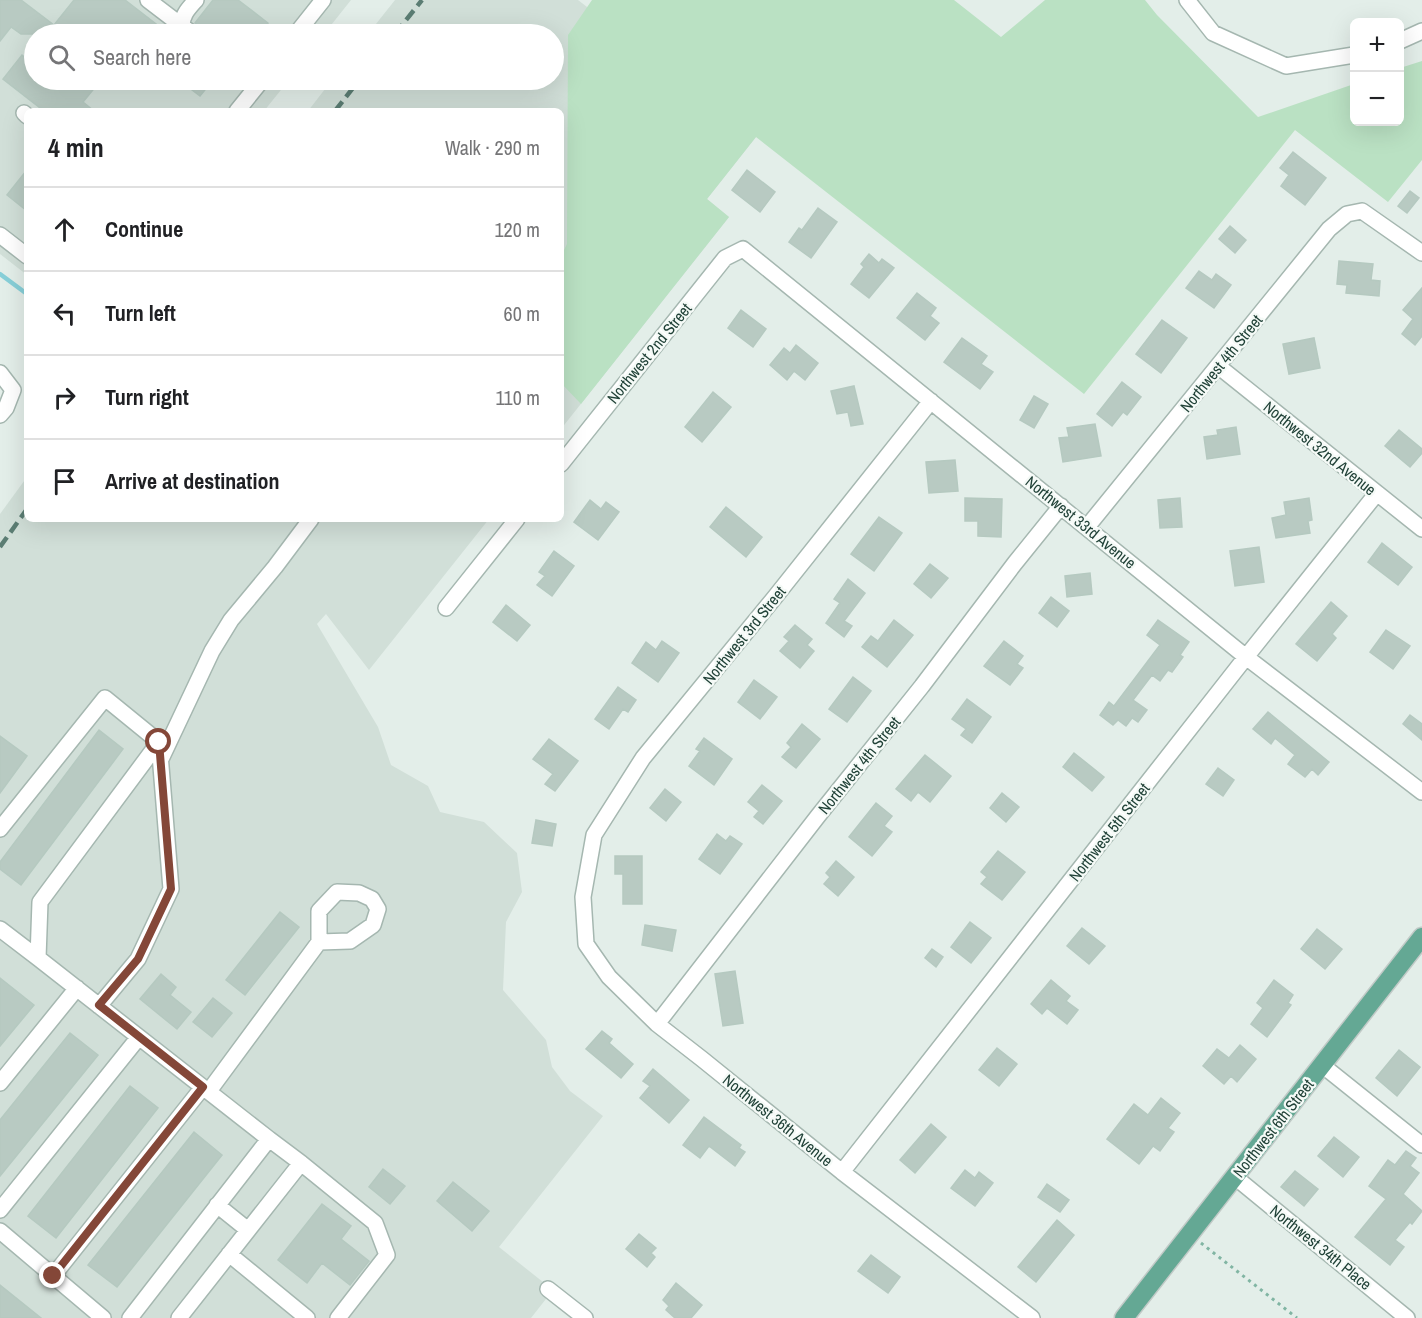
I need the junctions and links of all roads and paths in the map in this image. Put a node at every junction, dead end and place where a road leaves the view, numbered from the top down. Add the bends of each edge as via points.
1 (148, 0) edge
2 (196, 0) edge
3 (323, 0) edge
4 (1187, 0) edge
5 (178, 24) edge
6 (185, 24) edge
7 (304, 24) edge
8 (1422, 31) edge
9 (1404, 39) edge
10 (1350, 56) edge
11 (252, 90) edge
12 (239, 108) edge
13 (0, 235) edge
14 (743, 249) joint
15 (24, 253) edge
16 (1422, 253) edge
17 (1218, 366) junction
18 (0, 373) edge
19 (930, 401) junction
20 (0, 415) edge
21 (564, 460) edge
22 (1377, 493) junction
23 (1061, 506) junction
24 (309, 522) edge
25 (515, 522) edge
26 (1087, 527) junction
27 (1422, 529) edge
28 (446, 608) dead end
29 (1246, 657) junction
30 (159, 742) junction
31 (161, 760) junction
32 (1422, 792) edge
33 (0, 829) edge
34 (585, 883) joint
35 (3, 936) edge
36 (1422, 937) edge
37 (319, 942) dead end
38 (38, 958) junction
39 (77, 988) junction
40 (99, 1005) junction
41 (657, 1024) junction
42 (139, 1037) junction
43 (1322, 1065) junction
44 (0, 1083) edge
45 (206, 1089) junction
46 (269, 1139) junction
47 (1422, 1145) edge
48 (301, 1163) junction
49 (842, 1172) junction
50 (1235, 1177) junction
51 (217, 1205) junction
52 (0, 1210) edge
53 (248, 1230) junction
54 (0, 1232) edge
55 (1190, 1234) junction
56 (229, 1254) junction
57 (53, 1276) junction
58 (548, 1289) dead end
59 (103, 1318) edge
60 (130, 1318) edge
61 (179, 1318) edge
62 (307, 1318) edge
63 (338, 1318) edge
64 (585, 1318) edge
65 (1032, 1318) edge
66 (1124, 1318) edge
67 (1297, 1318) edge
68 (1407, 1318) edge

1 - 5 street
2 - 6 street via 183,15
3 - 7 street
4 - 10 street via 1213,33 1286,66
8 - 9 street
11 - 12 street
13 - 15 street
14 - 19 street, Northwest 33rd Avenue
14 - 21 street, Northwest 2nd Street via 725,258
16 - 17 street, Northwest 4th Street via 1362,211 1347,214 1329,229
17 - 22 street, Northwest 32nd Avenue
17 - 26 street, Northwest 4th Street
18 - 20 street via 13,390
19 - 23 street, Northwest 33rd Avenue
19 - 34 street, Northwest 3rd Street via 643,759 594,835
22 - 27 street, Northwest 32nd Avenue
22 - 29 street, Northwest 5th Street
23 - 26 street, Northwest 33rd Avenue
23 - 41 street, Northwest 4th Street
24 - 31 street via 231,620 212,651
25 - 28 street
26 - 29 street, Northwest 33rd Avenue
29 - 32 street, Northwest 33rd Avenue
29 - 49 street, Northwest 5th Street
30 - 31 street
30 - 33 street via 105,698
30 - 38 street via 40,902
31 - 40 street via 171,889 138,959
34 - 41 street, Northwest 36th Avenue via 586,944 609,976
35 - 38 street
36 - 43 main road, Northwest 6th Street
37 - 45 street
38 - 39 street
39 - 40 street
39 - 44 street
40 - 42 street
41 - 49 street, Northwest 36th Avenue
42 - 45 street
42 - 52 street
43 - 47 street
43 - 50 main road, Northwest 6th Street
45 - 46 street
45 - 57 street
46 - 48 street
46 - 51 street
48 - 53 street
48 - 63 street via 375,1223 387,1255
49 - 65 street, Northwest 36th Avenue
50 - 55 main road, Northwest 6th Street
50 - 68 street, Northwest 34th Place
51 - 53 street
51 - 60 street
53 - 56 street
54 - 57 street
55 - 66 main road, Northwest 6th Street
55 - 67 path
56 - 61 street
56 - 62 street
57 - 59 street
58 - 64 street

